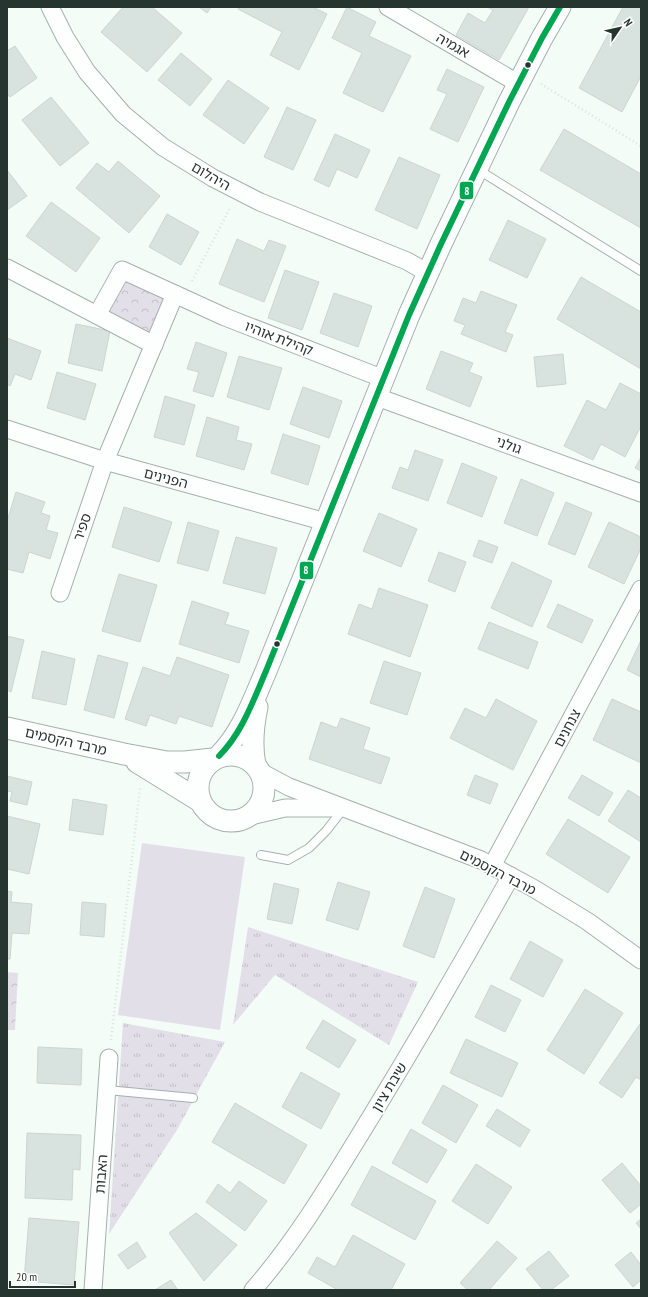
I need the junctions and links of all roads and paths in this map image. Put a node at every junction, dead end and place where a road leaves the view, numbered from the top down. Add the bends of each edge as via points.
1 (50, 7) edge
2 (388, 7) edge
3 (560, 7) edge
4 (521, 79) junction
5 (641, 146) edge
6 (477, 168) junction
7 (239, 191) junction
8 (7, 268) edge
9 (641, 271) edge
10 (428, 273) junction
11 (179, 296) junction
12 (97, 315) junction
13 (154, 345) junction
14 (380, 388) junction
15 (7, 429) edge
16 (105, 461) junction
17 (641, 493) edge
18 (326, 522) junction
19 (641, 589) edge
20 (60, 593) dead end
21 (266, 672) junction
22 (7, 728) edge
23 (124, 754) junction
24 (216, 757) junction
25 (143, 765) junction
26 (258, 768) junction
27 (200, 801) junction
28 (344, 808) junction
29 (246, 818) junction
30 (261, 855) dead end
31 (492, 866) junction
32 (511, 876) junction
33 (641, 960) edge
34 (109, 1058) joint
35 (107, 1090) junction
36 (193, 1098) dead end
37 (92, 1290) edge
38 (253, 1290) edge

1 - 7 street, היהלום via 87,72 123,114 163,146 213,178
2 - 4 street, אגמיה
3 - 4 street
4 - 5 path
4 - 6 street
6 - 9 lane
6 - 10 street
7 - 10 street, היהלום via 260,202 407,261
7 - 11 path
8 - 12 street
10 - 14 street
11 - 12 street, קהילת אוהיו via 122,270
11 - 13 street
11 - 14 street, קהילת אוהיו
12 - 13 street
13 - 16 street
14 - 17 street, גולני
14 - 18 street
15 - 16 street, הפנינים
16 - 18 street, הפנינים
16 - 20 street, ספיר
18 - 21 street
19 - 31 street, צנחנים
21 - 24 street via 244,720 228,746
21 - 26 street via 252,738 252,752
22 - 23 street, מרבד הקסמים
23 - 24 street, מרבד הקסמים via 166,762
23 - 25 street, מרבד הקסמים
24 - 26 street via 238,755
24 - 27 street via 200,773 197,782
25 - 27 street, מרבד הקסמים
25 - 34 path
26 - 28 street, מרבד הקסמים via 289,787
26 - 29 street via 264,782 264,793 261,803
27 - 29 street via 206,810 225,821
28 - 29 street, מרבד הקסמים via 285,808
28 - 30 lane via 310,848 288,860
28 - 31 street, מרבד הקסמים
31 - 32 street, מרבד הקסמים
32 - 33 street, מרבד הקסמים via 587,921
32 - 38 street, שיבת ציון via 430,1020 326,1191
34 - 35 street, האבות
35 - 36 lane
35 - 37 street, האבות

